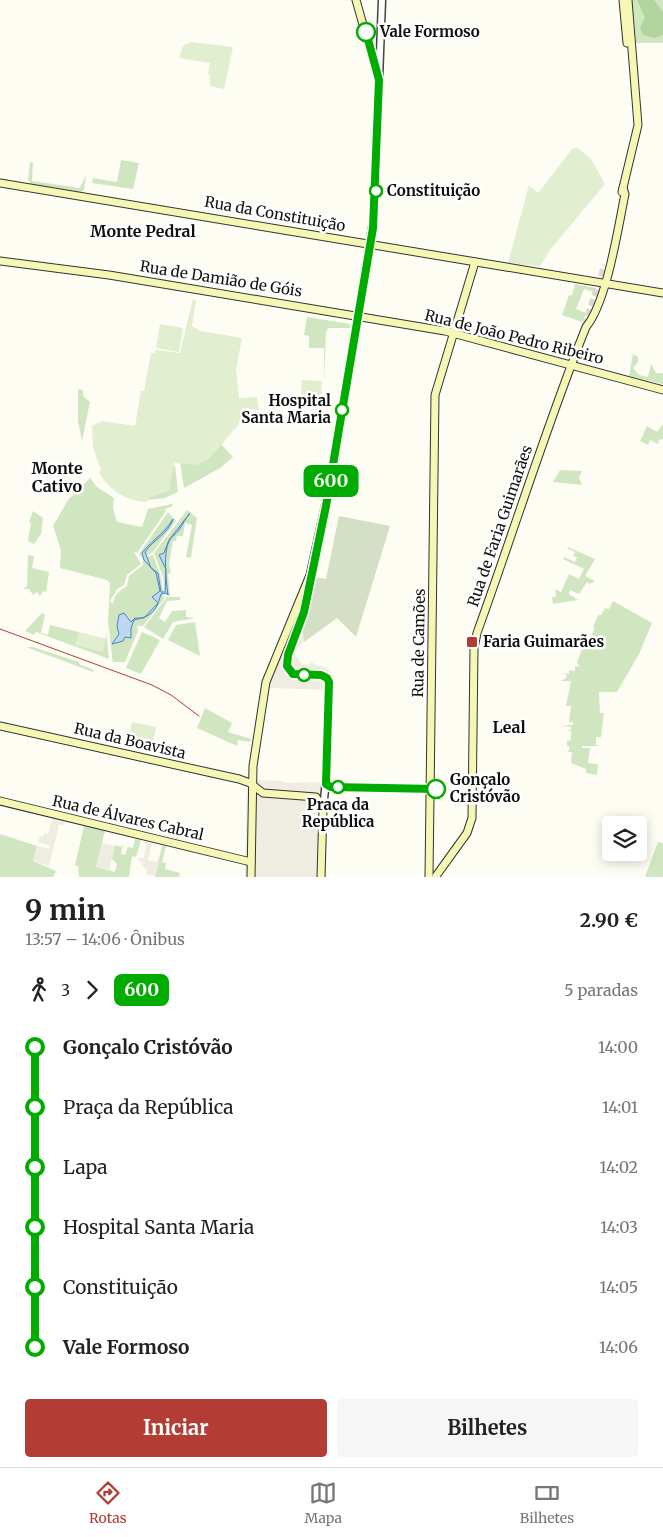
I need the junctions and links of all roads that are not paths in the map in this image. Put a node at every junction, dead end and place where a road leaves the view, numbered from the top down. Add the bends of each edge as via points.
1 (356, 0) edge
2 (382, 0) edge
3 (623, 0) edge
4 (628, 0) edge
5 (381, 46) junction
6 (371, 48) junction
7 (632, 49) junction
8 (379, 80) junction
9 (0, 183) edge
10 (623, 188) junction
11 (370, 245) junction
12 (0, 261) edge
13 (475, 262) junction
14 (605, 265) tunnel mouth
15 (604, 284) junction
16 (663, 294) edge
17 (358, 316) junction
18 (453, 333) junction
19 (570, 366) junction
20 (568, 378) dead end
21 (663, 390) edge
22 (548, 428) junction
23 (300, 611) junction
24 (282, 645) junction
25 (290, 649) junction
26 (0, 726) edge
27 (252, 766) junction
28 (239, 780) junction
29 (252, 784) junction
30 (277, 795) junction
31 (0, 801) edge
32 (323, 808) junction
33 (252, 810) junction
34 (429, 859) junction
35 (251, 862) junction
36 (446, 863) junction
37 (250, 877) edge
38 (322, 877) edge
39 (433, 877) edge

1 - 6 main road
2 - 5 street
3 - 7 main road, Rua de Faria Guimarães via 626,41
4 - 7 main road, Rua de Faria Guimarães
5 - 6 street
5 - 8 street
6 - 8 main road
7 - 10 main road, Rua de Faria Guimarães via 638,125
8 - 11 main road via 376,192
9 - 11 main road, Rua da Constituição
10 - 14 main road, Rua de Faria Guimarães
10 - 15 main road, Rua de Faria Guimarães via 625,194
11 - 13 main road, Rua da Constituição
11 - 17 main road
12 - 17 main road, Rua de Damião de Góis via 78,270
13 - 15 main road, Rua da Constituição
13 - 18 main road, Rua de Camões
15 - 16 main road, Rua da Constituição
15 - 19 main road, Rua de Faria Guimarães
17 - 18 main road, Rua de João Pedro Ribeiro
17 - 23 main road via 333,470
18 - 19 main road, Rua de João Pedro Ribeiro
18 - 34 main road, Rua de Camões via 435,395
19 - 21 main road, Rua de João Pedro Ribeiro
19 - 22 main road, Rua de Faria Guimarães
20 - 22 main road, Rua de Faria Guimarães
22 - 36 main road, Rua de Faria Guimarães via 477,633 474,648 472,818 467,833
23 - 24 main road
23 - 25 street
24 - 25 street
24 - 27 main road via 264,685
25 - 32 street via 287,666 291,673 324,676 328,680
26 - 28 main road, Rua da Boavista
27 - 28 main road
27 - 29 main road
28 - 29 main road, Rua da Boavista
29 - 30 main road via 263,793
29 - 33 main road
30 - 32 main road via 314,796
30 - 33 main road via 256,798
31 - 35 main road, Rua de Álvares Cabral
32 - 38 main road
33 - 35 main road
34 - 36 main road via 438,864
34 - 39 main road
35 - 37 main road
36 - 39 main road, Rua de Faria Guimarães

